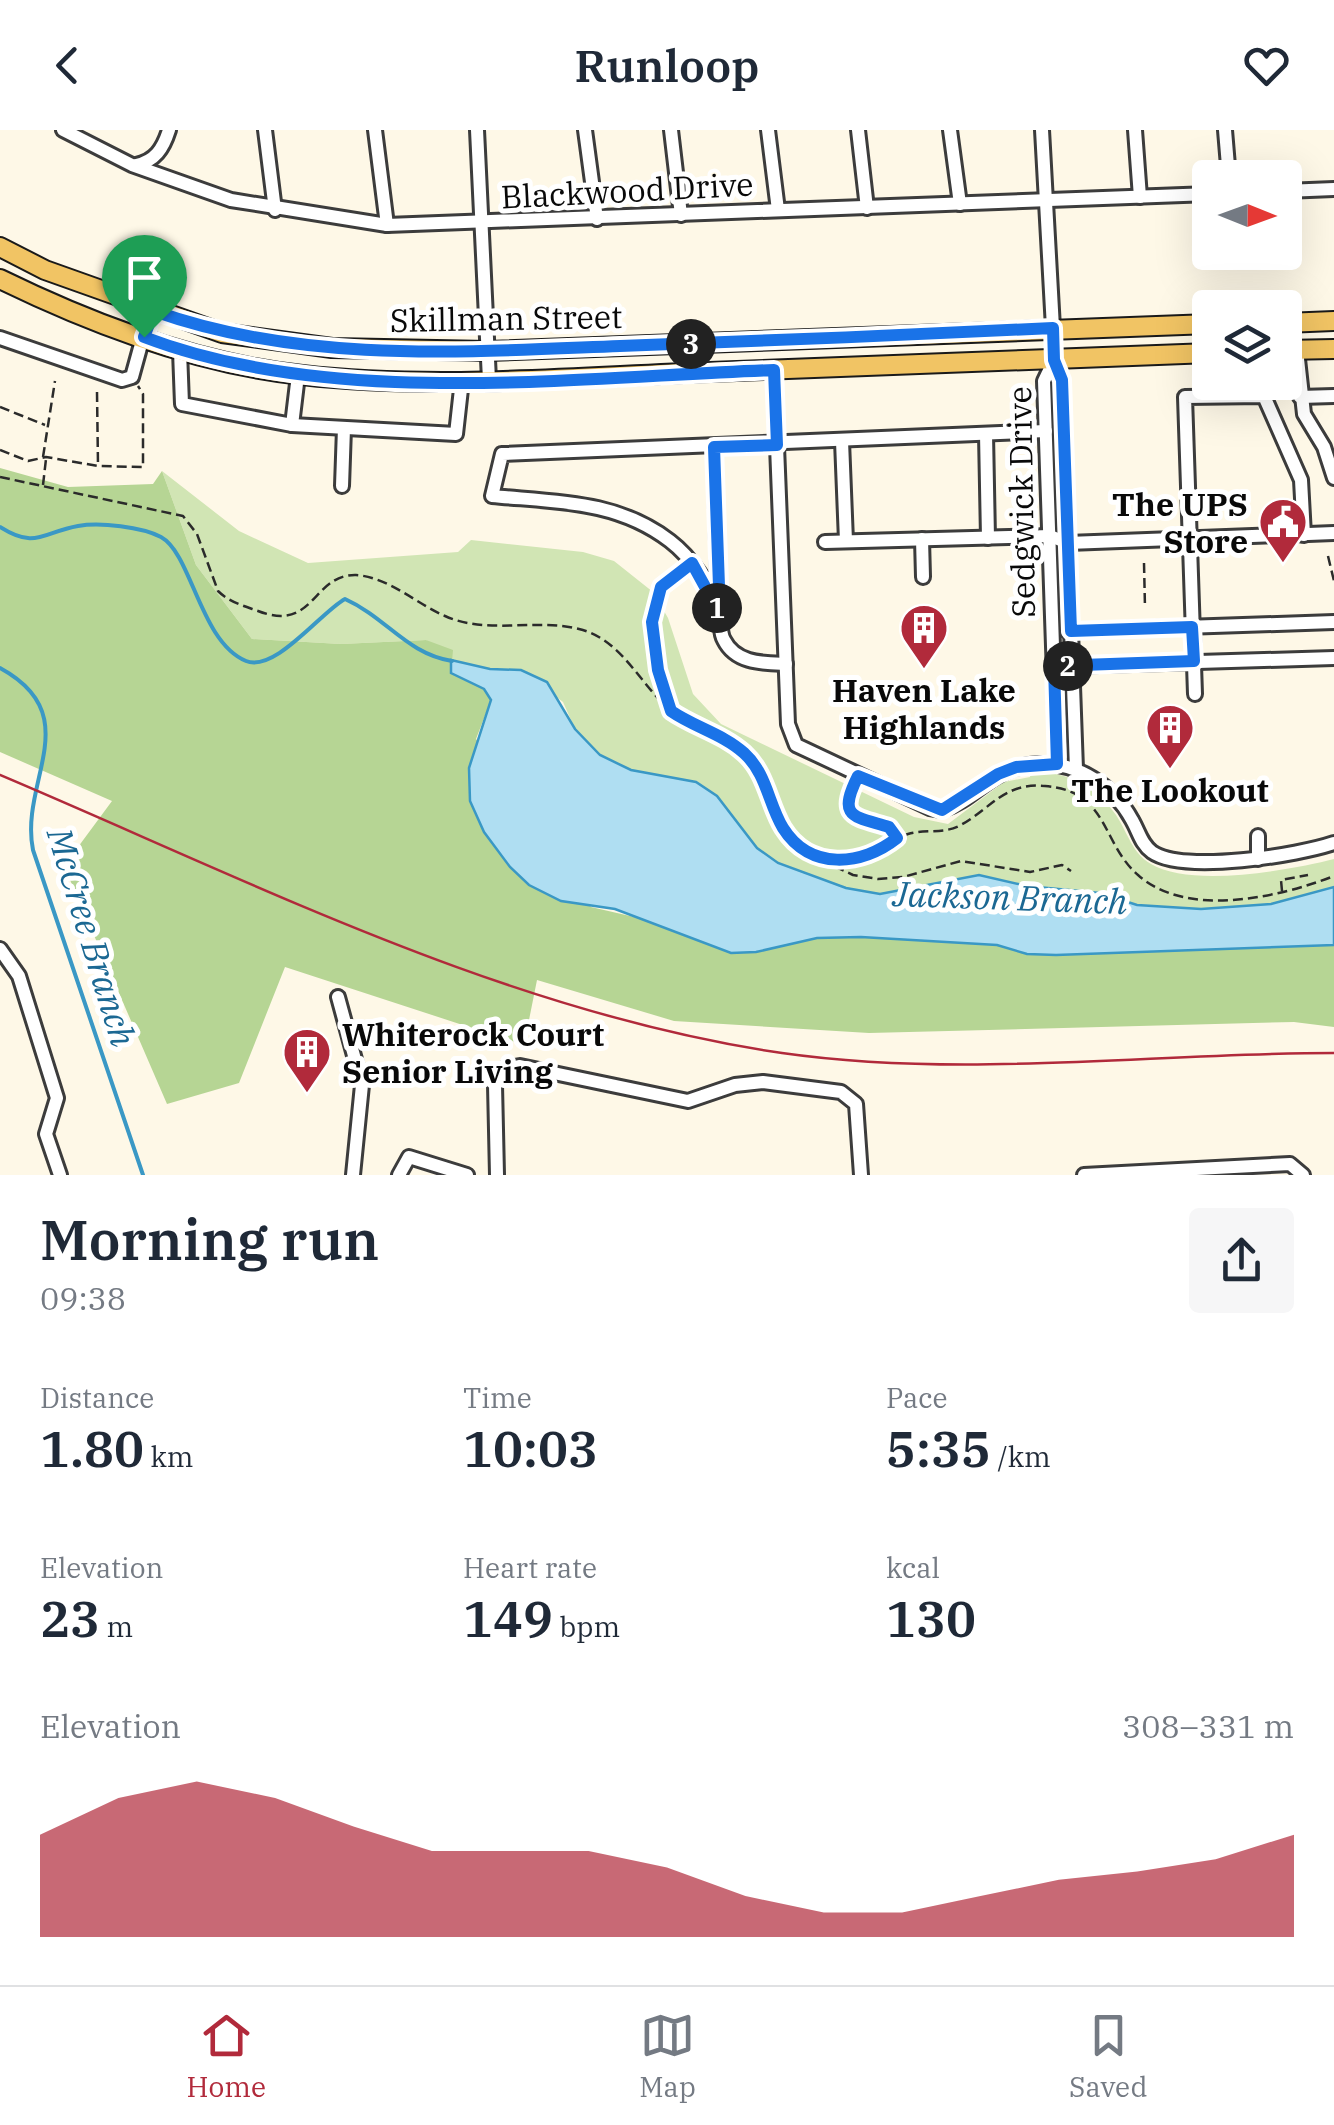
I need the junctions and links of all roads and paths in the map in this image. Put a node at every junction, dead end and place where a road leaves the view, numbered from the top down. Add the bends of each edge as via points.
1 (63, 130) edge
2 (169, 130) edge
3 (265, 130) edge
4 (375, 130) edge
5 (476, 130) edge
6 (585, 130) edge
7 (671, 130) edge
8 (768, 130) edge
9 (858, 130) edge
10 (950, 130) edge
11 (1042, 130) edge
12 (1135, 130) edge
13 (1225, 130) edge
14 (1228, 160) edge
15 (132, 165) junction
16 (1334, 189) edge
17 (1302, 190) edge
18 (1192, 195) edge
19 (1140, 197) junction
20 (1048, 202) junction
21 (960, 204) junction
22 (868, 208) junction
23 (276, 210) junction
24 (778, 210) junction
25 (681, 216) junction
26 (597, 220) junction
27 (387, 225) junction
28 (483, 225) junction
29 (0, 247) edge
30 (0, 279) edge
31 (154, 311) junction
32 (1334, 321) edge
33 (1302, 322) edge
34 (1192, 324) edge
35 (1053, 328) junction
36 (144, 337) junction
37 (0, 338) edge
38 (773, 341) junction
39 (1334, 349) edge
40 (1302, 350) edge
41 (180, 351) junction
42 (488, 351) junction
43 (1192, 355) edge
44 (1054, 360) junction
45 (774, 370) junction
46 (298, 375) junction
47 (127, 378) junction
48 (462, 380) junction
49 (489, 380) junction
50 (55, 381) dead end
51 (97, 392) dead end
52 (1334, 396) edge
53 (1302, 397) edge
54 (1301, 400) edge
55 (0, 407) edge
56 (292, 425) junction
57 (46, 426) junction
58 (344, 428) junction
59 (1046, 431) junction
60 (986, 434) junction
61 (842, 441) junction
62 (777, 445) junction
63 (714, 447) junction
64 (0, 450) edge
65 (44, 458) junction
66 (98, 466) junction
67 (0, 477) edge
68 (1334, 478) edge
69 (342, 486) dead end
70 (43, 487) junction
71 (1304, 534) junction
72 (1334, 534) edge
73 (1050, 536) junction
74 (988, 538) junction
75 (1189, 538) junction
76 (922, 539) junction
77 (846, 541) junction
78 (825, 542) dead end
79 (1068, 543) junction
80 (1328, 556) dead end
81 (692, 563) junction
82 (1144, 563) dead end
83 (923, 577) dead end
84 (1334, 581) edge
85 (1146, 608) dead end
86 (720, 614) junction
87 (1334, 622) edge
88 (1192, 627) junction
89 (1053, 631) junction
90 (1071, 631) junction
91 (1334, 658) edge
92 (1194, 661) junction
93 (786, 664) junction
94 (1054, 666) junction
95 (1072, 666) junction
96 (1195, 694) dead end
97 (671, 711) junction
98 (1057, 764) junction
99 (1042, 772) dead end
100 (1077, 775) junction
101 (858, 776) junction
102 (1042, 786) junction
103 (1072, 792) junction
104 (1258, 836) dead end
105 (897, 838) junction
106 (1334, 843) edge
107 (816, 856) junction
108 (1258, 859) junction
109 (1071, 872) dead end
110 (1308, 875) dead end
111 (1334, 876) edge
112 (1282, 893) junction
113 (0, 951) edge
114 (338, 997) dead end
115 (1221, 1172) edge
116 (1302, 1173) edge
117 (1132, 1174) edge
118 (60, 1175) edge
119 (354, 1175) edge
120 (398, 1175) edge
121 (467, 1175) edge
122 (497, 1175) edge
123 (861, 1175) edge
124 (1084, 1175) edge

1 - 15 street, Blackwood Drive
2 - 15 street via 149,162
3 - 23 street
4 - 27 street
5 - 28 street
6 - 26 street
7 - 25 street
8 - 24 street
9 - 22 street
10 - 21 street
11 - 20 street, Sedgwick Drive
12 - 19 street
13 - 14 street
15 - 23 street, Blackwood Drive
16 - 17 street
18 - 19 street, Blackwood Drive
19 - 20 street, Blackwood Drive
20 - 21 street, Blackwood Drive
20 - 35 street, Sedgwick Drive
21 - 22 street, Blackwood Drive
22 - 24 street, Blackwood Drive
23 - 27 street, Blackwood Drive
24 - 25 street, Blackwood Drive
25 - 26 street, Blackwood Drive
26 - 28 street, Blackwood Drive
27 - 28 street, Blackwood Drive
28 - 42 street
29 - 31 main road, Skillman Street
30 - 36 main road, Skillman Street
31 - 36 main road
31 - 42 main road, Skillman Street via 278,342
32 - 33 main road
34 - 35 main road, Skillman Street
35 - 38 main road, Skillman Street
35 - 44 main road, Sedgwick Drive
36 - 41 main road, Skillman Street
36 - 47 street
37 - 47 street
38 - 42 main road, Skillman Street
38 - 45 main road
39 - 40 main road
41 - 46 main road, Skillman Street
41 - 56 street via 182,404
42 - 49 street
43 - 44 main road, Skillman Street
44 - 45 main road, Skillman Street
44 - 59 street, Sedgwick Drive via 1044,381
44 - 79 street, Sedgwick Drive via 1062,380
45 - 49 main road, Skillman Street
45 - 62 street
46 - 48 main road, Skillman Street
46 - 56 street
47 - 66 path via 143,394 143,467
48 - 49 main road, Skillman Street
48 - 58 street via 456,434
50 - 57 path
51 - 66 path
52 - 53 street
54 - 68 street
55 - 57 path
56 - 58 street
57 - 65 path
58 - 69 street
59 - 60 street
59 - 73 street, Sedgwick Drive
60 - 61 street
60 - 74 street
61 - 62 street
61 - 77 street
62 - 63 street
62 - 93 street
63 - 81 street via 502,454 496,465 492,496 627,514
63 - 86 street
64 - 65 path via 28,461
65 - 66 path
65 - 70 path
67 - 70 path
70 - 97 path via 183,516 218,591 270,616 298,614 330,584 356,575 457,620 591,632 622,654
71 - 72 street
71 - 75 street
71 - 75 street via 1301,480 1264,396 1185,397
73 - 74 street
73 - 79 street
73 - 89 street, Sedgwick Drive
74 - 76 street
75 - 79 street
75 - 88 street
76 - 77 street
76 - 83 street
77 - 78 street
79 - 90 street, Sedgwick Drive
80 - 84 path
81 - 86 street
81 - 97 path via 661,587 652,622
82 - 85 path
86 - 93 street via 723,640 736,653 753,663
87 - 88 street
88 - 90 street
88 - 92 street
89 - 90 street
89 - 94 street, Sedgwick Drive
90 - 95 street, Sedgwick Drive
91 - 92 street
92 - 95 street
92 - 96 street
93 - 101 street via 791,739
94 - 95 street
94 - 98 street, Sedgwick Drive
95 - 100 street, Sedgwick Drive
97 - 107 path via 744,753 765,782 784,830
98 - 100 street
98 - 101 street via 998,774 942,810
99 - 102 path
100 - 103 path
100 - 108 street via 1119,801 1142,842 1164,858
101 - 105 path via 848,797 850,812 889,827
102 - 103 path
102 - 105 path via 998,795 956,828
103 - 112 path via 1108,824 1128,865 1151,884 1200,897
104 - 108 street
105 - 107 path via 850,860
106 - 108 street via 1298,856
107 - 109 path via 878,879 961,862 1030,872 1062,865
110 - 112 path via 1281,880
111 - 112 path
113 - 118 street via 19,976 57,1098 46,1134
114 - 119 street via 362,1085
115 - 116 street via 1290,1164
115 - 117 street
117 - 124 street
120 - 121 street via 409,1157
122 - 123 street via 496,1086 504,1069 520,1066 688,1101 762,1082 841,1092 856,1104

